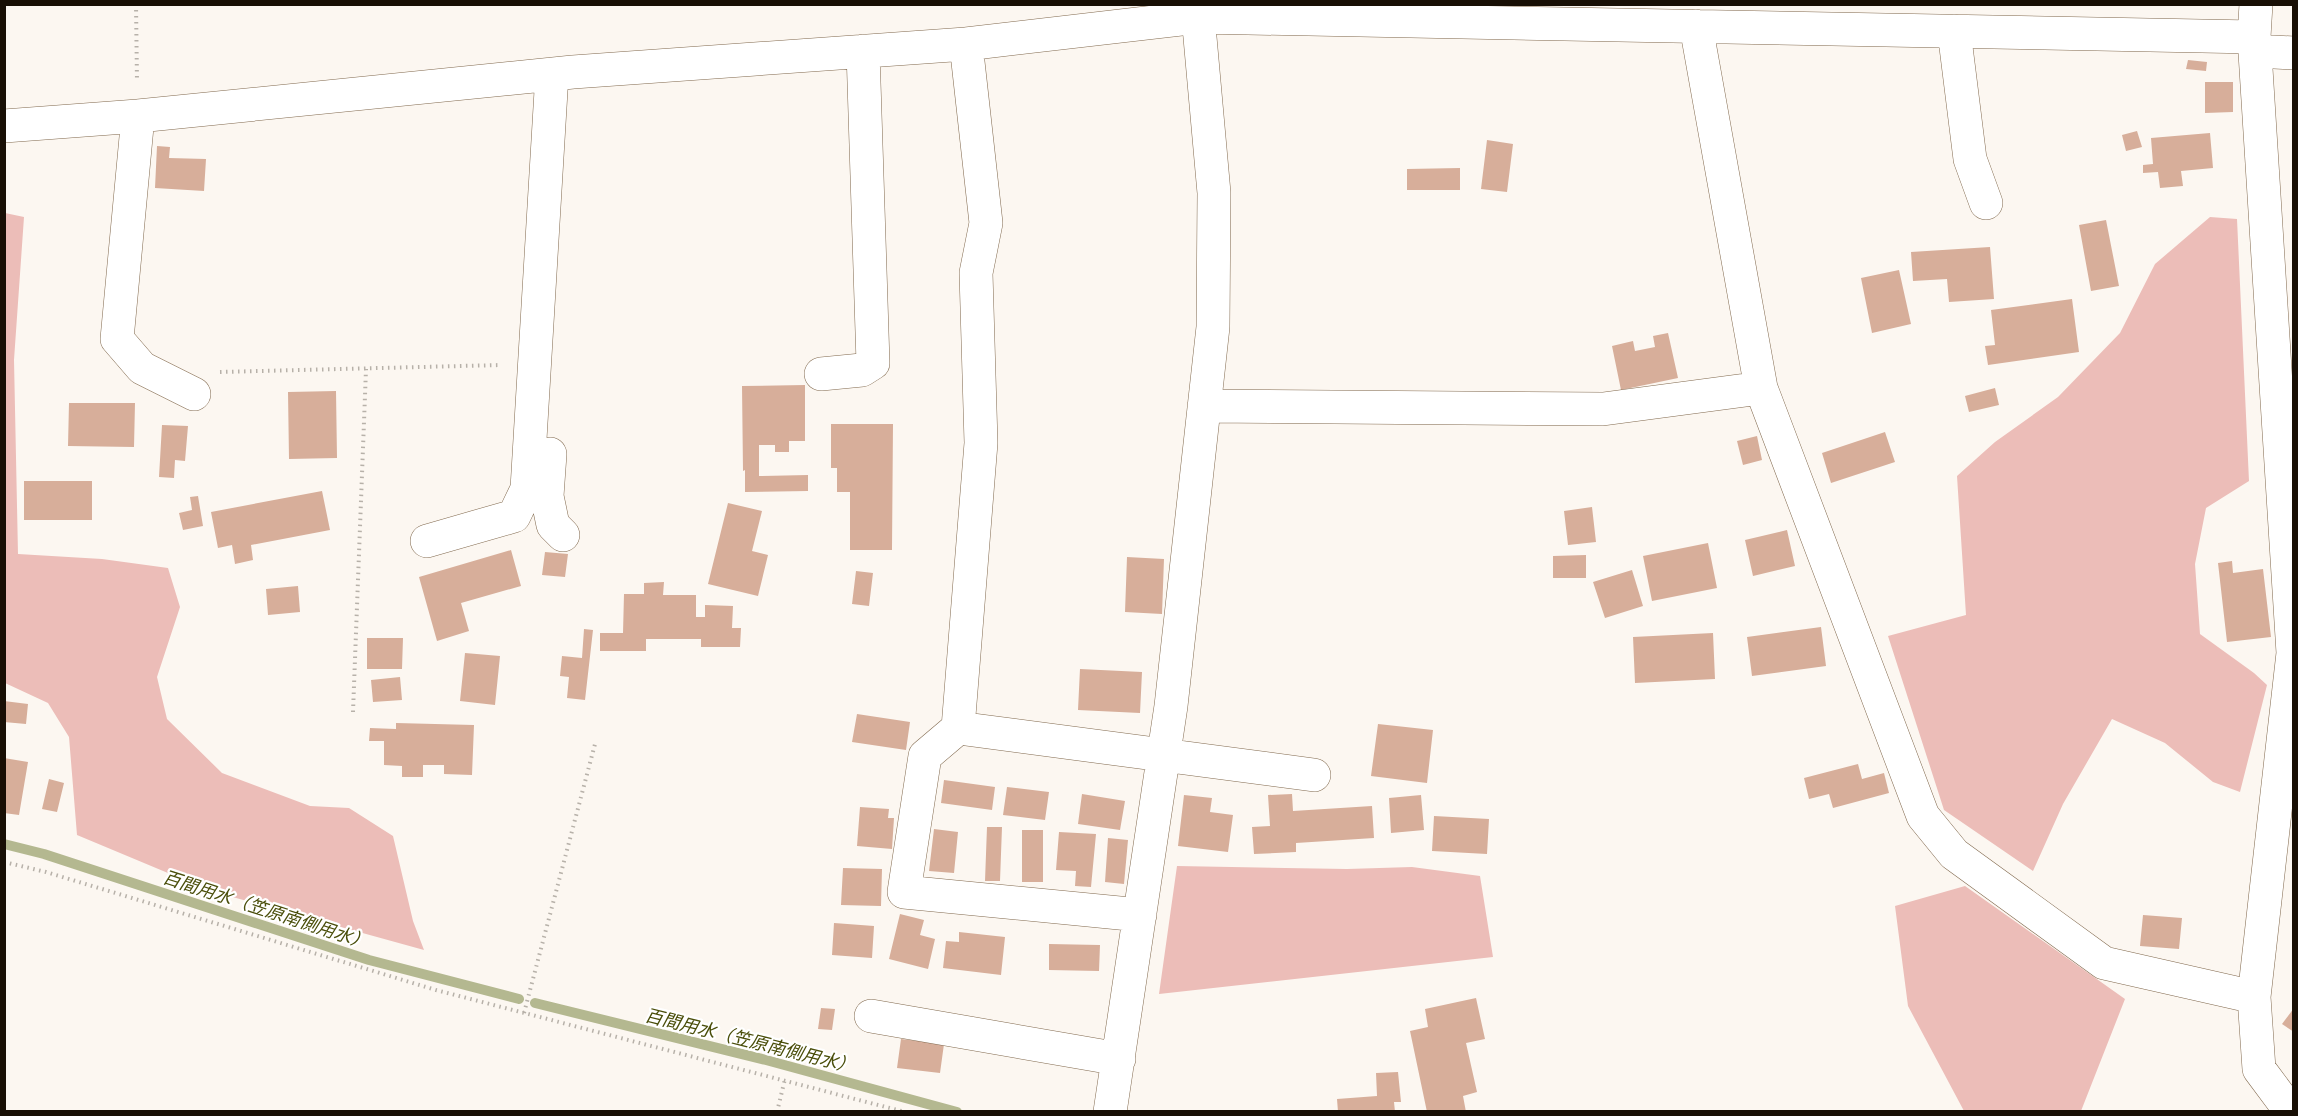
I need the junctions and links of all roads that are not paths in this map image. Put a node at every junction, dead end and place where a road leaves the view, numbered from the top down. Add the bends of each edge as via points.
1 (2256, 4) edge
2 (1198, 11) edge
3 (1696, 26) junction
4 (1954, 31) junction
5 (966, 44) junction
6 (2254, 44) junction
7 (863, 51) junction
8 (2294, 53) edge
9 (562, 73) junction
10 (138, 116) junction
11 (4, 126) edge
12 (1986, 203) dead end
13 (821, 374) dead end
14 (203, 384) road end
15 (1761, 388) junction
16 (1204, 406) junction
17 (563, 535) dead end
18 (427, 541) dead end
19 (958, 728) junction
20 (1164, 754) junction
21 (1314, 776) dead end
22 (1140, 915) junction
23 (2254, 997) junction
24 (871, 1016) dead end
25 (1119, 1059) junction
26 (1110, 1112) edge
27 (2290, 1112) edge

1 - 6 street
2 - 3 street
2 - 5 street
2 - 16 street via 1214,193 1213,327
3 - 4 street
3 - 15 street
4 - 6 street
4 - 12 street via 1970,159
5 - 7 street
5 - 19 street via 986,223 976,273 981,443
6 - 8 street
6 - 23 street via 2293,653
7 - 9 street
7 - 13 street via 873,363 862,370
9 - 10 street
9 - 17 street via 547,496 553,525
9 - 18 street via 534,364 527,489 514,516
10 - 11 street
10 - 14 street via 117,339 142,368
15 - 16 street via 1602,409
15 - 23 street via 1923,816 1954,854 2104,963
16 - 20 street
19 - 20 street
19 - 22 street via 925,756 904,892
20 - 21 street
20 - 22 street
22 - 25 street
23 - 27 street via 2259,1069
24 - 25 street
25 - 26 street

